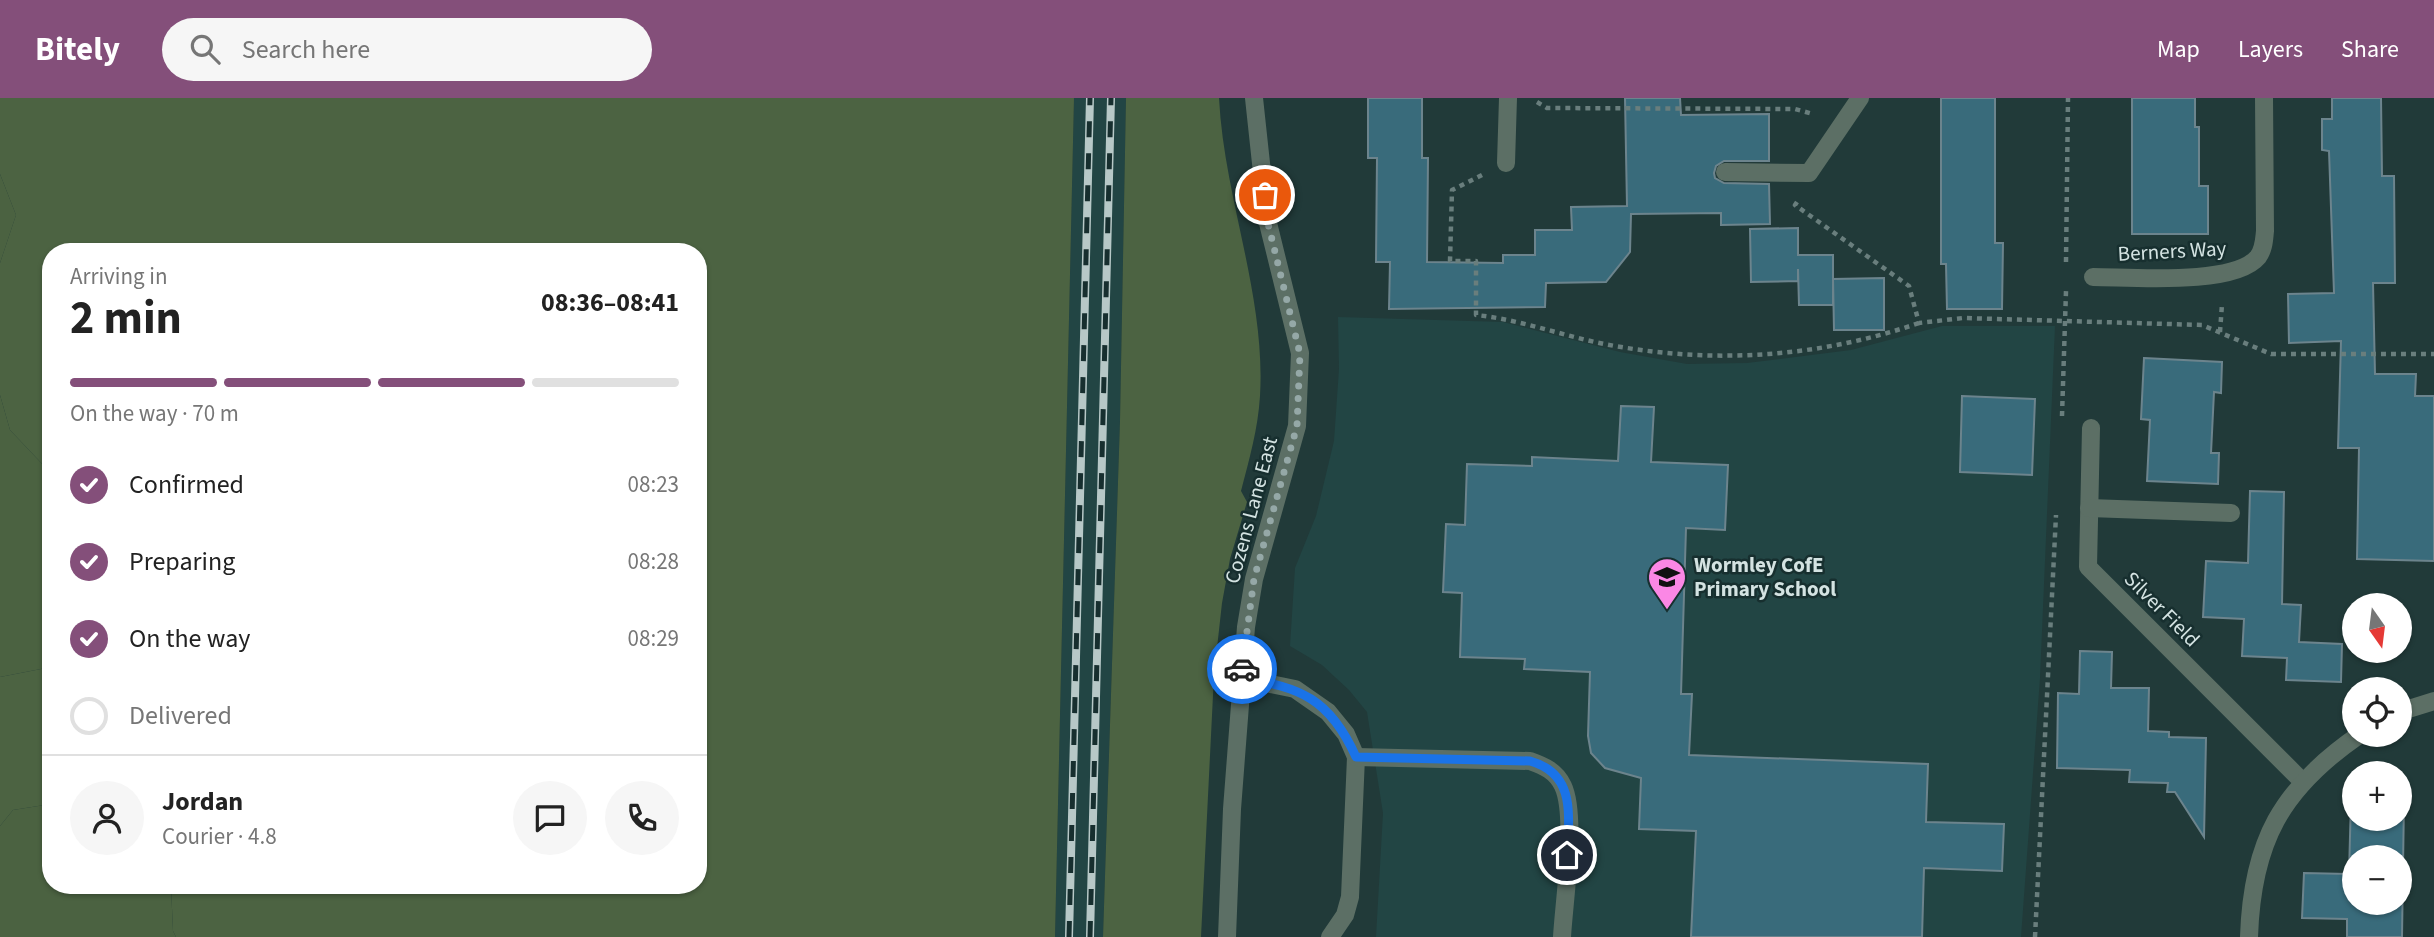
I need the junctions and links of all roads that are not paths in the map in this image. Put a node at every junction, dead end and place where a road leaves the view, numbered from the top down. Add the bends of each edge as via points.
1 (1254, 98) edge
2 (1508, 98) edge
3 (1860, 98) edge
4 (2264, 98) edge
5 (1506, 163) road end
6 (1725, 172) dead end
7 (2094, 277) dead end
8 (2091, 428) dead end
9 (2089, 508) junction
10 (2231, 513) dead end
11 (1241, 678) junction
12 (2434, 701) edge
13 (2412, 708) edge
14 (2344, 747) edge
15 (1356, 757) junction
16 (2302, 781) junction
17 (1227, 937) edge
18 (1330, 937) edge
19 (1562, 937) edge
20 (2249, 937) edge

1 - 11 street, Cozens Lane East via 1267,219 1300,354 1297,426 1254,579
2 - 5 street
3 - 6 street via 1809,173
4 - 7 street, Berners Way via 2266,231 2258,257 2223,275
8 - 9 street, Silver Field
9 - 10 street
9 - 16 street, Silver Field via 2088,567
11 - 15 street via 1295,689 1313,700 1346,734
11 - 17 street, Cozens Lane East
12 - 13 street
14 - 16 street
15 - 18 street via 1350,897 1345,915
15 - 19 street via 1530,761 1556,775 1568,814
16 - 20 street via 2270,828 2258,859

